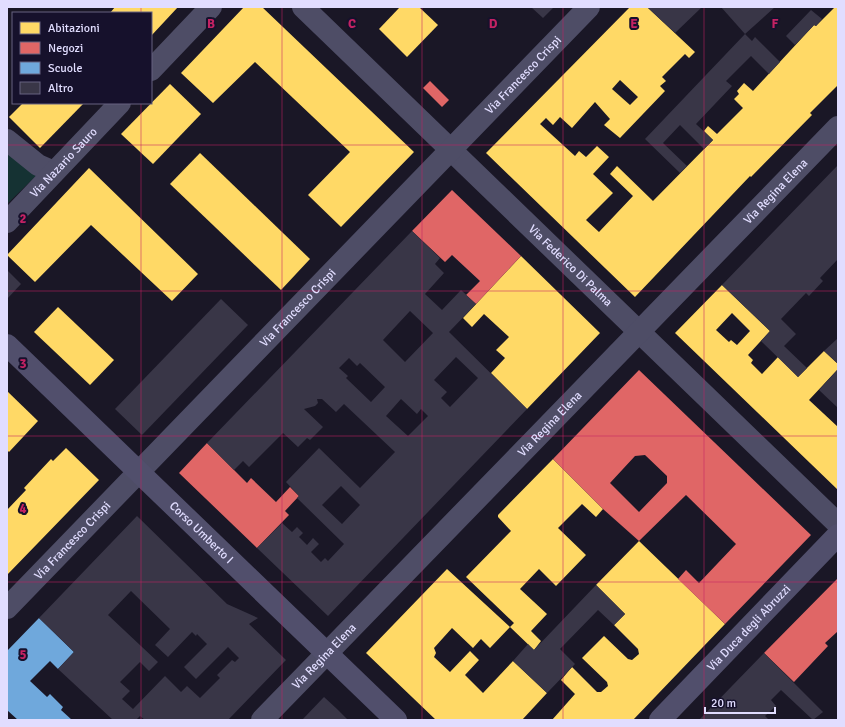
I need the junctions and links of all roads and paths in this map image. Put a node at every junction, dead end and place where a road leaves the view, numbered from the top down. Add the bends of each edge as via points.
1 (211, 7) edge
2 (303, 7) edge
3 (589, 7) edge
4 (152, 69) edge
5 (119, 104) edge
6 (838, 127) edge
7 (7, 140) edge
8 (451, 149) junction
9 (54, 172) junction
10 (7, 222) edge
11 (640, 331) junction
12 (7, 345) edge
13 (138, 472) junction
14 (838, 524) edge
15 (838, 535) edge
16 (7, 608) edge
17 (326, 653) junction
18 (262, 720) edge
19 (396, 720) edge
20 (660, 720) edge

1 - 4 street
2 - 8 street, Via Federico Di Palma
3 - 8 street, Via Francesco Crispi
5 - 9 street, Via Nazario Sauro
6 - 11 street, Via Regina Elena
7 - 9 street via 38,165
8 - 11 street, Via Federico Di Palma
8 - 13 street, Via Francesco Crispi
9 - 10 street, Via Nazario Sauro
11 - 14 street, Via Federico Di Palma
11 - 17 street, Via Regina Elena
12 - 13 main road, Corso Umberto I
13 - 16 street, Via Francesco Crispi
13 - 17 main road, Corso Umberto I
15 - 20 main road, Via Duca degli Abruzzi
17 - 18 street, Via Regina Elena
17 - 19 main road, Corso Umberto I

